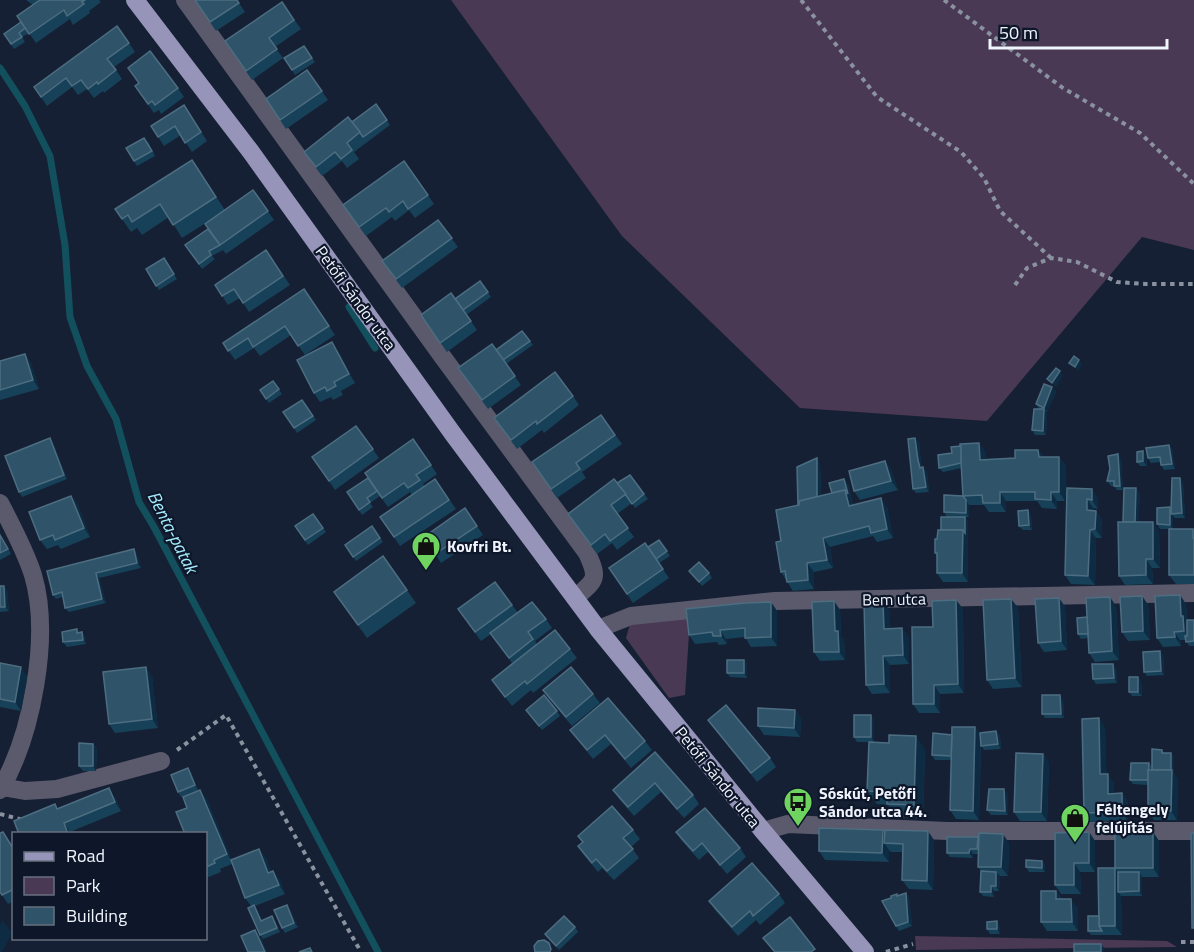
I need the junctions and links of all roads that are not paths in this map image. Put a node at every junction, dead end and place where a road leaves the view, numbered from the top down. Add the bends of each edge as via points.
1 (135, 0) edge
2 (184, 0) edge
3 (0, 503) edge
4 (1194, 593) edge
5 (575, 598) junction
6 (598, 629) junction
7 (161, 761) road end
8 (1, 789) edge
9 (762, 831) junction
10 (1194, 831) edge
11 (865, 952) edge

1 - 5 main road, Petőfi Sándor utca via 251,152
2 - 5 street via 587,553 595,571 592,583
3 - 8 street via 32,574 37,596 39,654 30,714
4 - 6 street, Bem utca via 776,601 631,616
5 - 6 main road, Petőfi Sándor utca
6 - 9 main road, Petőfi Sándor utca
7 - 8 street via 57,789
9 - 10 street via 788,824 947,831
9 - 11 main road, Petőfi Sándor utca

